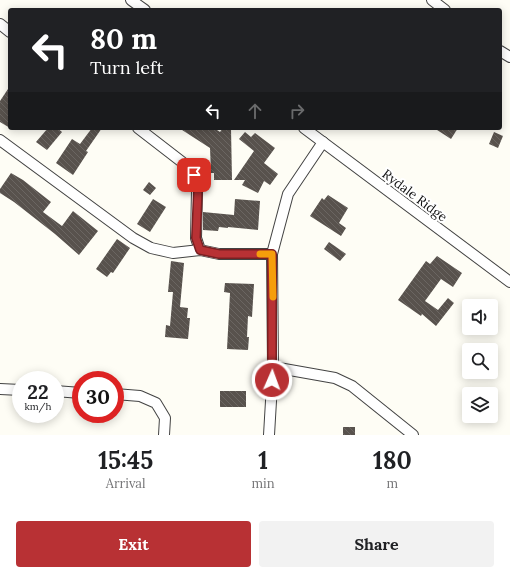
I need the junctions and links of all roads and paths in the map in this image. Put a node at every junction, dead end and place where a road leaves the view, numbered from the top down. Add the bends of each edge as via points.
1 (131, 0) edge
2 (432, 0) edge
3 (141, 8) edge
4 (442, 8) edge
5 (0, 24) edge
6 (8, 30) edge
7 (141, 130) edge
8 (307, 130) edge
9 (0, 140) edge
10 (323, 142) junction
11 (200, 250) junction
12 (272, 254) junction
13 (510, 282) edge
14 (273, 367) junction
15 (0, 389) edge
16 (12, 390) edge
17 (124, 395) edge
18 (164, 435) edge
19 (270, 435) edge
20 (413, 435) edge

1 - 3 street
2 - 4 street
5 - 6 street
7 - 11 street via 182,162 194,175 198,190 196,238
8 - 10 street, Rydale Ridge
9 - 11 street via 133,238 152,248 173,253
10 - 12 street via 288,194
10 - 13 street, Rydale Ridge
11 - 12 street via 219,254
12 - 14 street
14 - 19 street
14 - 20 street via 335,378 352,386
15 - 16 street
17 - 18 street via 140,396 156,403 165,418

